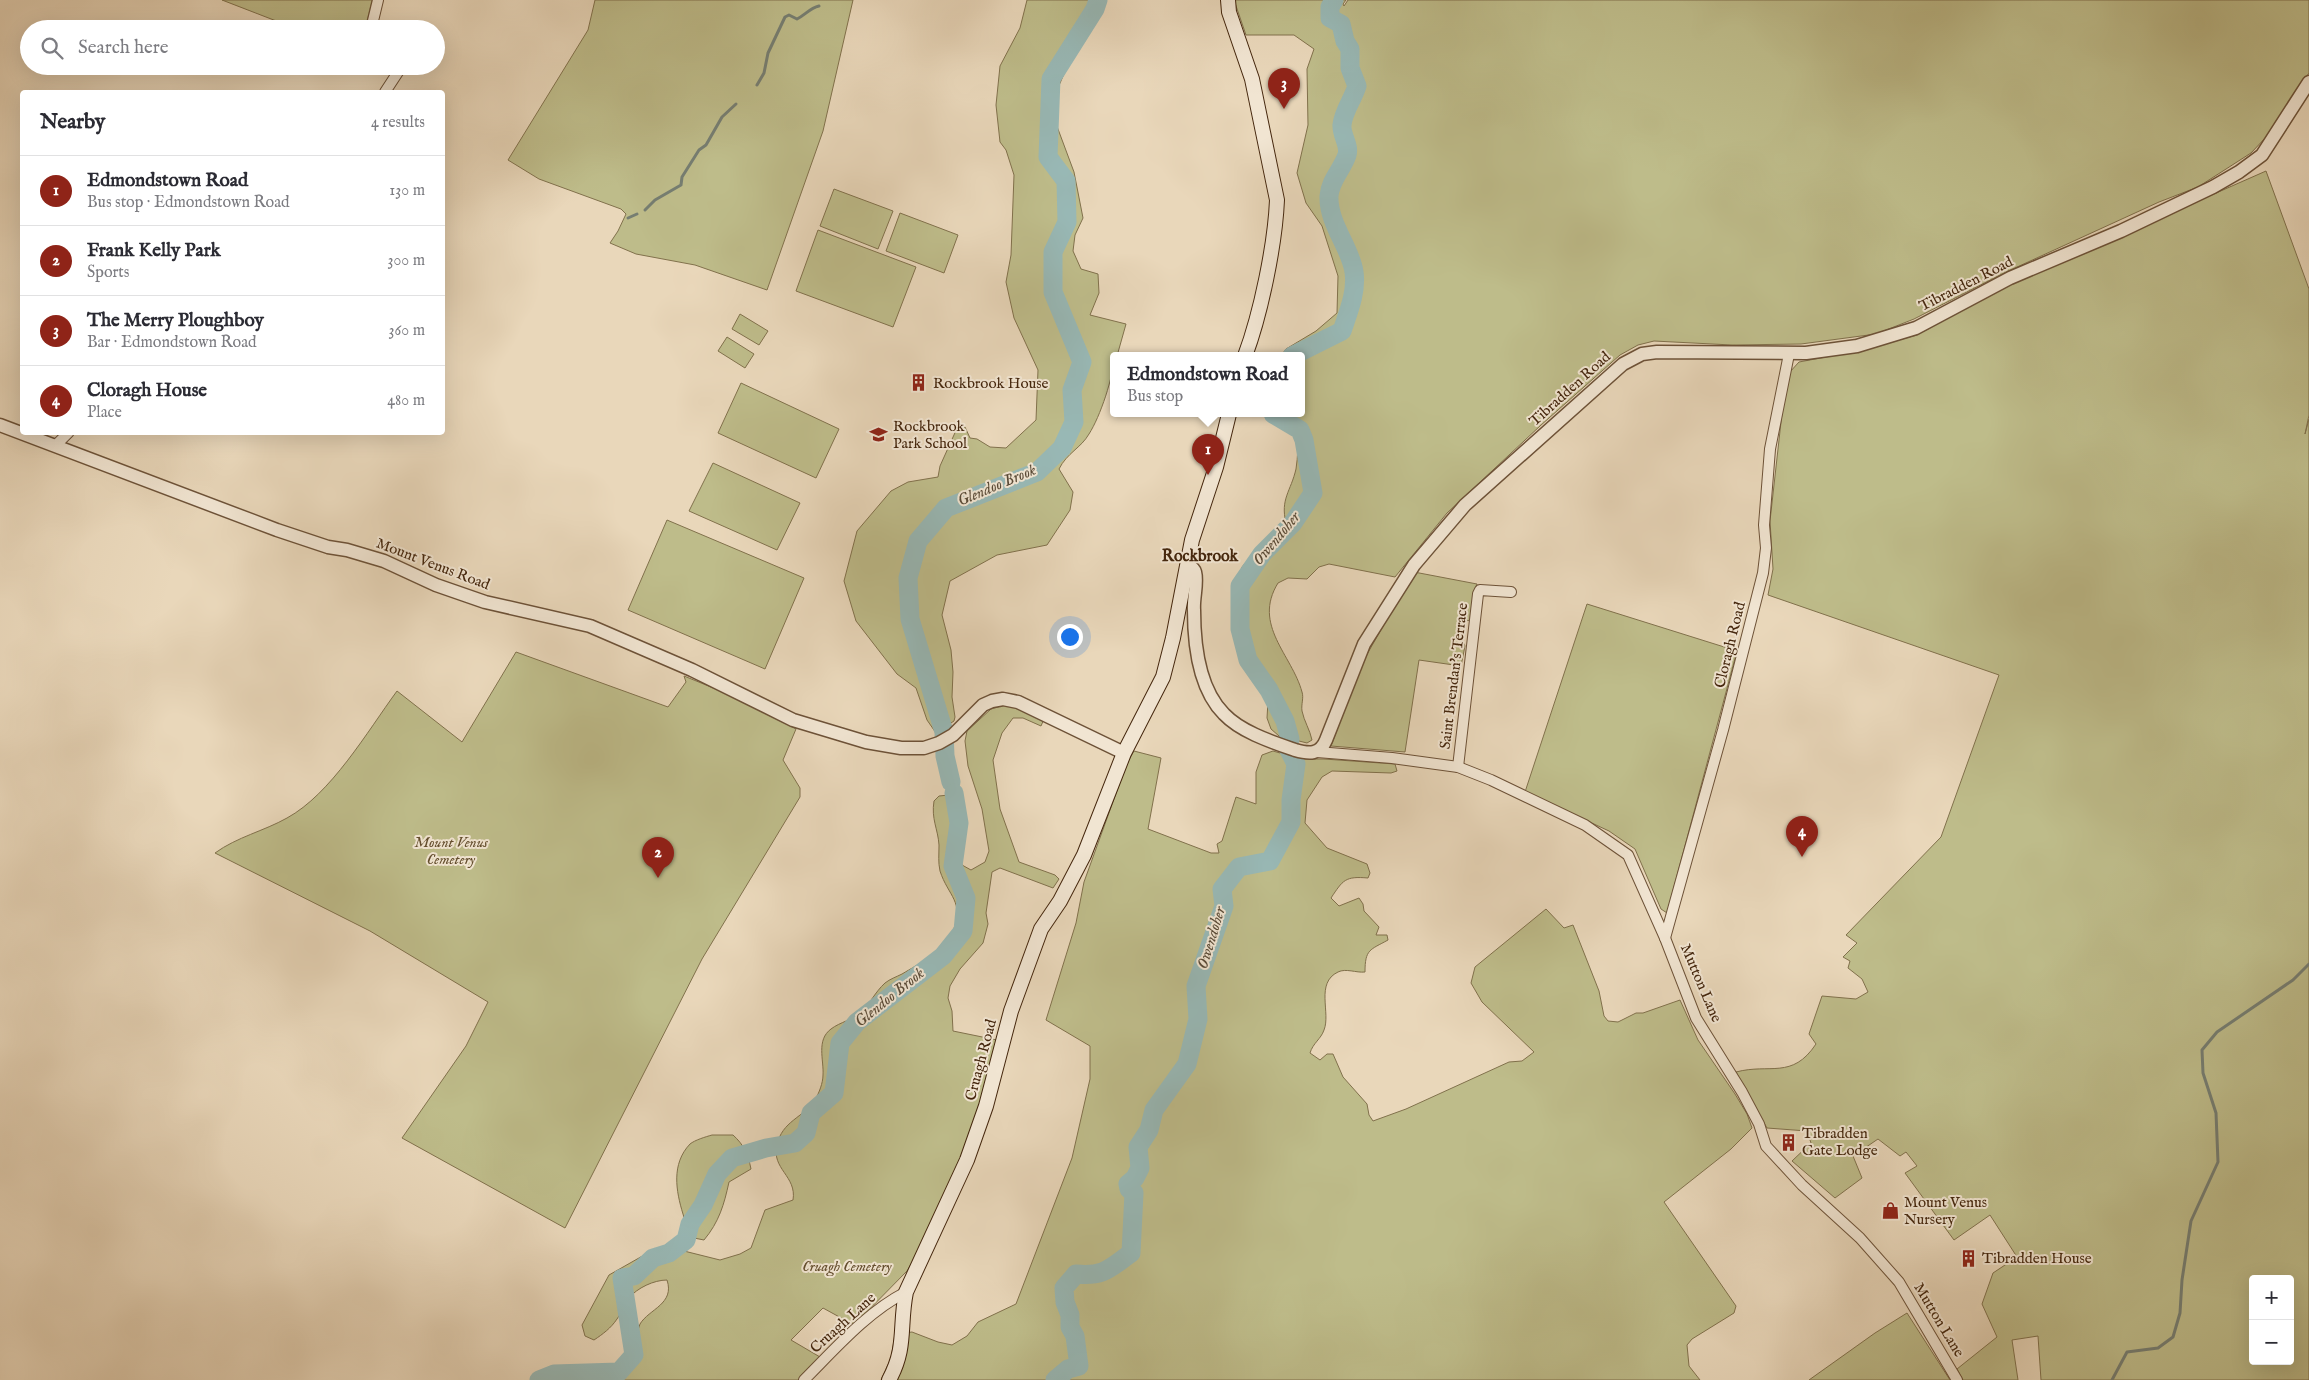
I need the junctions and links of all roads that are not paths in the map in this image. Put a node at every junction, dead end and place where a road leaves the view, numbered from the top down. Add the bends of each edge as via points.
1 (378, 0) edge
2 (1228, 0) edge
3 (373, 20) edge
4 (396, 75) edge
5 (2309, 82) edge
6 (386, 90) edge
7 (1246, 352) edge
8 (1789, 354) junction
9 (1228, 417) edge
10 (0, 425) edge
11 (20, 432) edge
12 (28, 435) edge
13 (66, 435) edge
14 (56, 445) junction
15 (1187, 564) junction
16 (1512, 592) dead end
17 (1317, 752) junction
18 (1124, 753) junction
19 (1458, 767) junction
20 (1665, 938) junction
21 (906, 1292) junction
22 (804, 1380) edge
23 (889, 1380) edge
24 (1957, 1380) edge

1 - 3 street
2 - 7 main road via 1252,80 1277,200 1261,300
4 - 6 street
5 - 8 street, Tibradden Road via 2262,155 2213,187 2010,278 1916,328 1839,350
8 - 17 street, Tibradden Road via 1657,352 1642,354 1623,364 1465,504 1414,565 1364,644 1323,747
8 - 20 street, Cloragh Road via 1770,449 1763,573 1726,722
9 - 15 main road, Cruagh Road
10 - 11 street, Mount Venus Road
12 - 14 street, Mount Venus Road
13 - 14 street
14 - 18 street, Mount Venus Road via 277,530 384,561 436,585 486,602 590,626 692,670 793,720 817,728 866,742 916,749 939,743 953,735 983,706 1003,699 1018,702
15 - 17 street via 1195,574 1198,665 1223,714 1273,743 1302,752
15 - 18 main road, Cruagh Road via 1162,677
16 - 19 street, Saint Brendan's Terrace via 1485,589 1478,594
17 - 19 street, Mutton Lane
18 - 21 main road, Cruagh Road via 1084,855 1041,929 1011,1011 986,1106 967,1160
19 - 20 street, Mutton Lane via 1585,825 1628,855
20 - 24 street, Mutton Lane via 1696,1018 1742,1092 1759,1124 1766,1146 1802,1185 1860,1238 1899,1282
21 - 22 street, Cruagh Lane via 890,1300
21 - 23 main road, Cruagh Road via 901,1352

